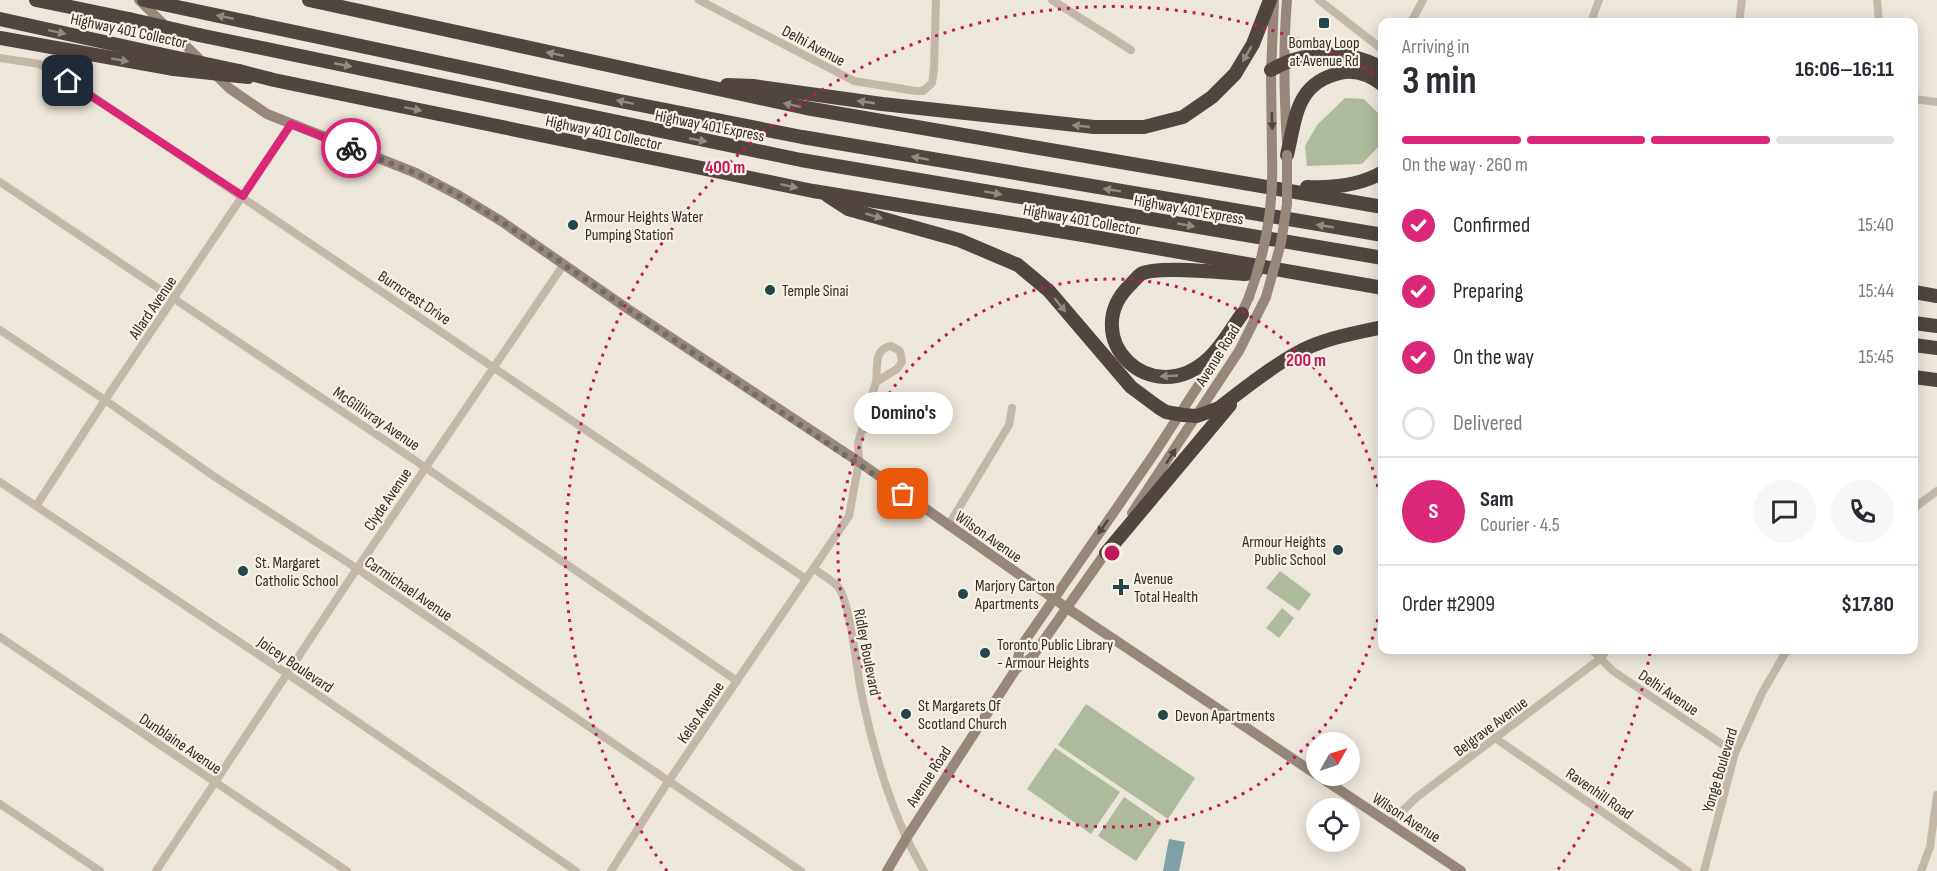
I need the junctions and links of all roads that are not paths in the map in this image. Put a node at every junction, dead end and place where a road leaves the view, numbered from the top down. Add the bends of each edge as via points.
1 (36, 0) edge
2 (139, 0) edge
3 (144, 0) edge
4 (309, 0) edge
5 (699, 0) edge
6 (936, 0) edge
7 (1052, 0) edge
8 (1272, 0) edge
9 (1287, 0) edge
10 (1319, 0) edge
11 (1423, 0) edge
12 (1599, 0) edge
13 (1742, 0) edge
14 (1877, 0) edge
15 (1413, 18) edge
16 (1592, 18) edge
17 (1740, 18) edge
18 (1879, 18) edge
19 (0, 19) edge
20 (0, 38) edge
21 (1378, 46) edge
22 (1131, 50) dead end
23 (0, 58) edge
24 (1284, 63) junction
25 (1378, 66) edge
26 (1271, 70) junction
27 (244, 74) junction
28 (1378, 81) edge
29 (694, 84) junction
30 (1918, 100) edge
31 (1937, 102) edge
32 (291, 124) junction
33 (1287, 155) junction
34 (1378, 175) edge
35 (0, 182) edge
36 (1264, 186) junction
37 (821, 192) junction
38 (243, 196) junction
39 (1378, 206) edge
40 (1378, 234) edge
41 (1378, 257) edge
42 (564, 264) junction
43 (1270, 270) junction
44 (1378, 287) edge
45 (1918, 293) edge
46 (1937, 296) edge
47 (174, 298) junction
48 (1242, 314) junction
49 (1918, 324) edge
50 (1937, 326) edge
51 (1378, 328) edge
52 (0, 330) edge
53 (1918, 346) edge
54 (1937, 348) edge
55 (494, 367) junction
56 (1918, 378) edge
57 (1937, 380) edge
58 (876, 382) junction
59 (1244, 389) junction
60 (105, 400) junction
61 (1012, 408) dead end
62 (1178, 414) junction
63 (1197, 416) junction
64 (858, 462) junction
65 (425, 467) junction
66 (0, 482) edge
67 (1937, 491) edge
68 (1918, 505) edge
69 (36, 506) junction
70 (948, 526) junction
71 (1106, 553) junction
72 (357, 568) junction
73 (814, 569) junction
74 (806, 579) junction
75 (1053, 599) junction
76 (1067, 608) junction
77 (0, 637) edge
78 (1596, 654) edge
79 (1604, 654) edge
80 (1785, 654) edge
81 (1600, 659) junction
82 (1016, 669) junction
83 (286, 674) junction
84 (737, 681) junction
85 (1496, 738) junction
86 (1735, 753) junction
87 (215, 782) junction
88 (669, 782) junction
89 (1937, 795) edge
90 (0, 804) edge
91 (1389, 824) junction
92 (907, 837) junction
93 (100, 871) edge
94 (156, 871) edge
95 (347, 871) edge
96 (576, 871) edge
97 (611, 871) edge
98 (801, 871) edge
99 (887, 871) edge
100 (924, 871) edge
101 (1461, 871) edge
102 (1688, 871) edge
103 (1704, 871) edge
104 (1921, 871) edge

1 -> 41 highway, Highway 401 Express, bridge via 801,160
2 - 32 main road, Wilson Avenue via 229,88 267,114
40 -> 3 highway, Highway 401 Express via 802,137
29 -> 4 highway
5 - 6 street, Delhi Avenue via 854,81 916,91 923,91 932,83
7 - 22 street
8 - 26 main road, Avenue Road
8 -> 29 highway via 1235,74 1212,97 1183,117 1144,127 1094,127 753,86
9 - 24 main road, Avenue Road
10 - 21 street
11 - 15 street
12 - 16 street
13 - 17 street
14 - 18 street
19 -> 27 highway, Highway 401 Collector, bridge
20 -> 27 highway, bridge via 174,69
23 - 38 street, Burncrest Drive via 39,64
24 - 25 highway via 1327,53 1354,56
24 - 26 highway
24 - 33 main road, Avenue Road
26 -> 48 main road, Avenue Road, bridge via 1271,204 1263,256
27 -> 37 highway, Highway 401 Collector
28 - 33 highway via 1361,73 1346,72 1325,76 1311,86 1300,104
36 -> 29 highway via 806,108
30 - 31 street
32 - 38 street, Allard Avenue
32 - 42 main road, Wilson Avenue via 416,173 501,221
33 - 63 main road, Avenue Road, bridge via 1287,204 1266,297 1239,351
34 - 36 highway via 1320,188
35 - 47 street, McGillivray Avenue
36 - 39 highway
37 - 43 highway, Highway 401 Collector
37 -> 62 highway via 848,209 959,240 1018,265 1049,291 1131,387 1166,412
38 - 47 street, Allard Avenue
38 - 55 street, Burncrest Drive
42 - 55 street, Clyde Avenue
42 - 64 main road, Wilson Avenue
43 - 44 highway, Highway 401 Collector
48 -> 43 highway via 1208,359 1185,375 1152,376 1135,369 1114,339 1112,315 1119,297 1142,274 1167,269 1246,274
45 - 46 highway
47 - 60 street, Allard Avenue
47 - 65 street, McGillivray Avenue
48 - 62 main road, Avenue Road
49 - 50 highway
51 - 59 highway via 1325,341 1297,353
52 - 60 street, Carmichael Avenue
53 - 54 highway
55 - 65 street, Clyde Avenue
55 - 74 street, Burncrest Drive
56 - 57 highway
58 - 58 street via 900,366 901,354 895,347 883,348 878,354
58 - 64 street via 858,443
59 - 63 highway via 1220,408
59 - 71 highway
60 - 69 street, Allard Avenue
60 - 72 street, Carmichael Avenue via 215,477
61 - 70 street via 1009,425
62 - 63 highway
62 -> 75 main road, Avenue Road
71 -> 63 main road, Avenue Road
64 - 70 main road, Wilson Avenue
64 - 73 street via 849,516
65 - 72 street, Clyde Avenue
65 - 84 street, McGillivray Avenue
66 - 69 street, Joicey Boulevard
67 - 68 street
69 - 83 street, Joicey Boulevard
70 - 75 main road, Wilson Avenue
71 - 76 main road, Avenue Road
72 - 83 street, Clyde Avenue
72 - 88 street, Carmichael Avenue
73 - 74 street, Kelso Avenue
73 - 92 street, Ridley Boulevard via 839,588 846,607 874,747
74 - 84 street, Kelso Avenue
75 - 76 main road, Wilson Avenue
75 - 82 main road, Avenue Road via 1020,648
76 - 82 main road, Avenue Road via 1032,657
76 - 91 main road, Wilson Avenue
77 - 87 street, Dunblaine Avenue
78 - 81 street, Delhi Avenue
79 - 81 street, Belgrave Avenue
80 - 86 street, Yonge Boulevard
81 - 85 street, Belgrave Avenue
81 - 86 street, Delhi Avenue
82 - 92 main road, Avenue Road
83 - 87 street, Clyde Avenue
83 - 96 street, Joicey Boulevard
84 - 88 street, Kelso Avenue
85 - 91 street, Belgrave Avenue via 1417,797
85 - 102 street, Ravenhill Road
86 - 103 street, Yonge Boulevard
87 - 94 street, Clyde Avenue
87 - 95 street, Dunblaine Avenue
88 - 97 street, Kelso Avenue
88 - 98 street, Carmichael Avenue
89 - 104 street via 1930,847
90 - 93 street
91 - 101 main road, Wilson Avenue
92 - 99 main road, Avenue Road
92 - 100 street, Ridley Boulevard

